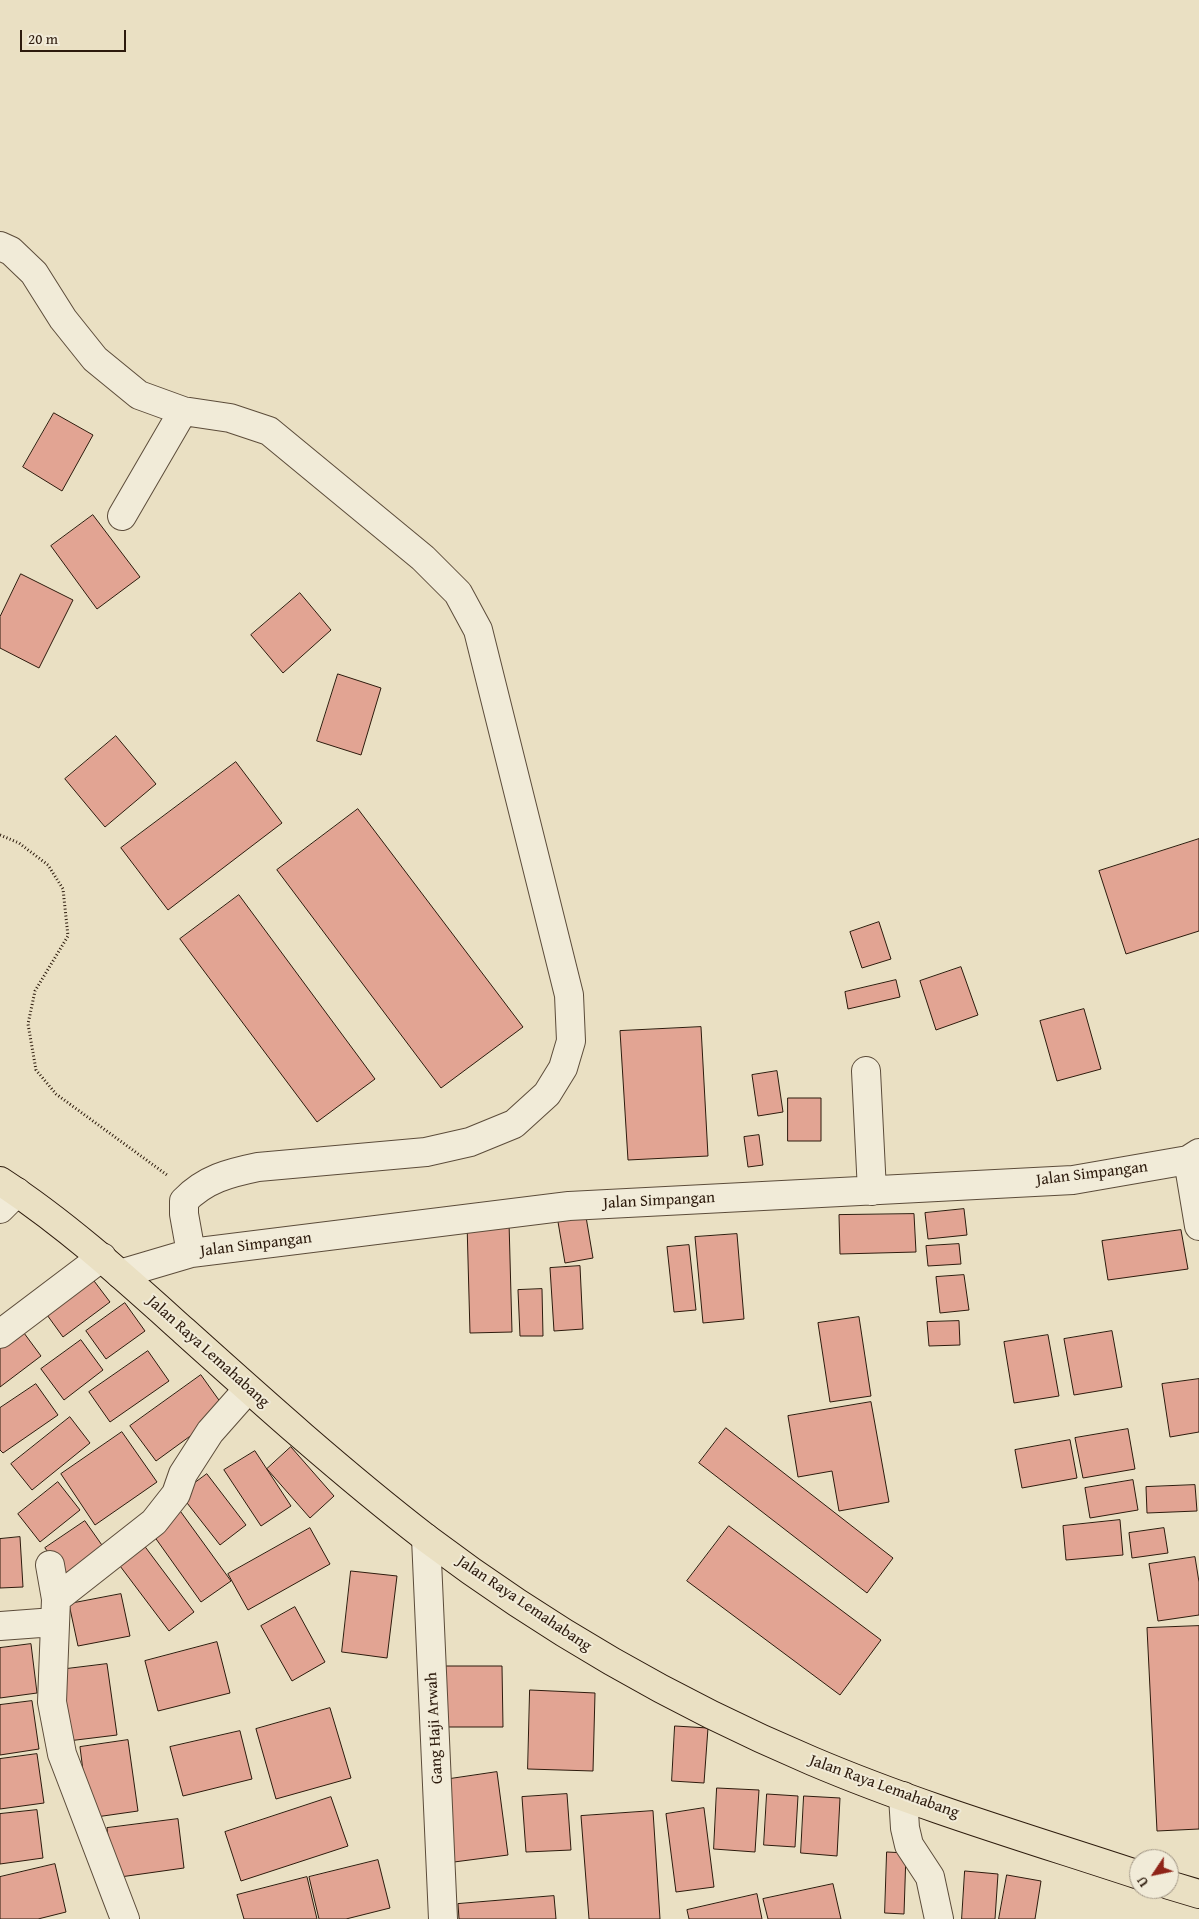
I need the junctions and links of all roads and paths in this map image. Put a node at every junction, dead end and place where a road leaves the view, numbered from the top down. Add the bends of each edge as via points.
1 (0, 246) edge
2 (183, 411) junction
3 (122, 516) dead end
4 (0, 835) edge
5 (866, 1071) dead end
6 (1194, 1157) edge
7 (872, 1191) junction
8 (191, 1193) junction
9 (6, 1194) edge
10 (1199, 1226) edge
11 (191, 1253) junction
12 (111, 1266) junction
13 (0, 1334) edge
14 (248, 1389) junction
15 (426, 1538) junction
16 (50, 1565) dead end
17 (55, 1611) junction
18 (0, 1626) edge
19 (903, 1796) junction
20 (1129, 1872) edge
21 (1179, 1887) edge
22 (1199, 1894) edge
23 (125, 1919) edge
24 (443, 1919) edge
25 (939, 1919) edge

1 - 2 street via 11,250 34,273 63,319 95,359 139,395
2 - 3 street
2 - 8 street via 230,418 269,431 423,558 458,593 478,630 524,811 568,995 571,1041 563,1068 547,1094 514,1124 470,1142 426,1152 258,1167 208,1180
4 - 8 path via 19,842 48,865 63,890 68,936 35,991 28,1024 36,1070 56,1094
5 - 7 street
6 - 7 street, Jalan Simpangan via 1073,1180
6 - 10 street
7 - 11 street, Jalan Simpangan via 569,1206
8 - 11 street via 184,1201 184,1214
9 - 12 main road, Jalan Raya Lemahabang
11 - 12 street, Jalan Simpangan
12 - 13 street
12 - 14 main road, Jalan Raya Lemahabang
14 - 15 main road, Jalan Raya Lemahabang
14 - 17 street via 210,1432 183,1474 176,1494 154,1522
15 - 19 main road, Jalan Raya Lemahabang via 589,1648 700,1710 813,1761
15 - 24 street, Gang Haji Arwah
16 - 17 street
17 - 18 street
17 - 23 street via 52,1702 62,1754
19 - 20 main road, Jalan Raya Lemahabang
19 - 25 street via 905,1828 910,1845 930,1877
21 - 22 main road

